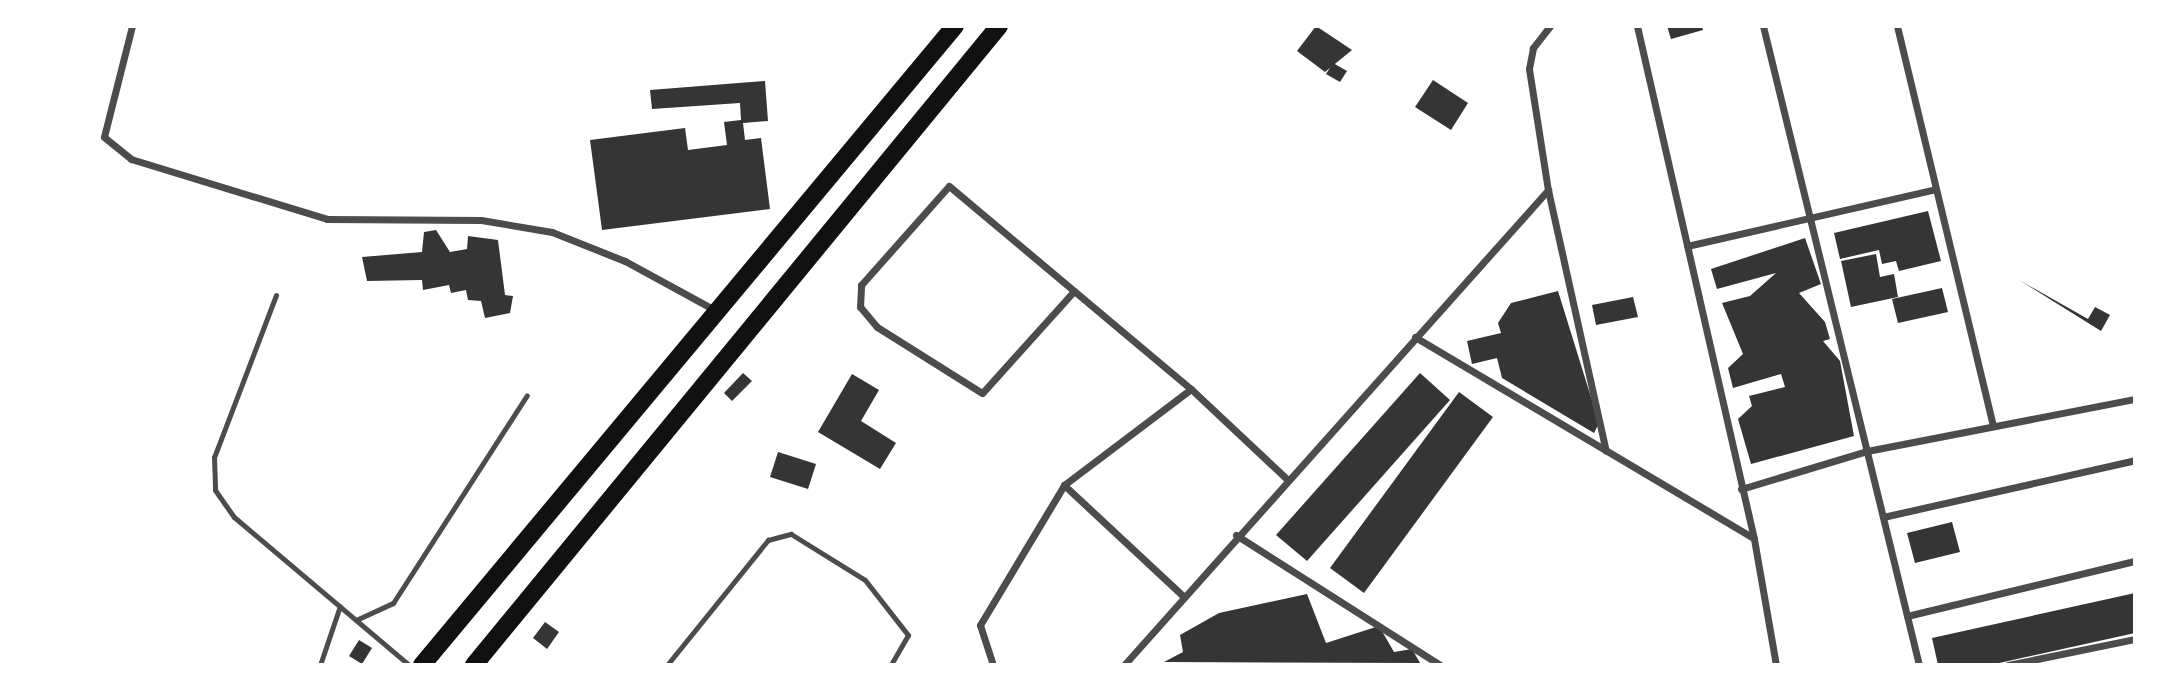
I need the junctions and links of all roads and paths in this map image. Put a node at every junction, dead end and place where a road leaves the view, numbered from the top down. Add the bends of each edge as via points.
1 (132, 26) edge
2 (955, 26) edge
3 (999, 26) edge
4 (1550, 26) edge
5 (1637, 26) edge
6 (1763, 26) edge
7 (1897, 26) edge
8 (1936, 189) junction
9 (1548, 190) junction
10 (1809, 216) junction
11 (1687, 246) junction
12 (1074, 291) junction
13 (276, 295) dead end
14 (719, 312) junction
15 (1415, 337) junction
16 (1191, 389) junction
17 (527, 395) dead end
18 (2135, 398) edge
19 (1993, 426) junction
20 (1605, 451) junction
21 (1867, 451) junction
22 (2135, 460) edge
23 (1287, 479) junction
24 (1064, 485) junction
25 (1741, 489) junction
26 (1883, 517) junction
27 (1236, 535) junction
28 (1754, 538) junction
29 (2135, 561) edge
30 (1183, 596) junction
31 (340, 606) junction
32 (1907, 616) junction
33 (356, 620) junction
34 (2135, 639) edge
35 (2039, 661) edge
36 (320, 665) edge
37 (409, 665) edge
38 (422, 665) edge
39 (474, 665) edge
40 (667, 665) edge
41 (891, 665) edge
42 (993, 665) edge
43 (1124, 665) edge
44 (1440, 665) edge
45 (1776, 665) edge
46 (1919, 665) edge
47 (2008, 665) edge

1 - 14 street via 104,137 131,159 327,219 481,220 552,232 625,261
2 - 14 highway
3 - 39 highway
4 - 9 street via 1533,48 1529,69
5 - 11 street
6 - 10 street
7 - 8 street
8 - 10 street
8 - 19 street
9 - 15 street
9 - 20 street
10 - 11 street
10 - 21 street
11 - 25 street
12 - 12 street via 982,393 877,327 860,307 861,285 948,186
12 - 16 street
13 - 31 lane via 212,475 234,517
14 - 38 highway
15 - 20 street
15 - 23 street
16 - 23 street
16 - 24 street
17 - 33 lane via 393,603
18 - 19 street
19 - 21 street
20 - 28 street
21 - 25 street
21 - 26 street
22 - 26 street
23 - 27 street
24 - 30 street
24 - 42 street via 980,625
25 - 28 street
26 - 32 street
27 - 30 street
27 - 44 street
28 - 45 street
29 - 32 street
30 - 43 street
31 - 33 lane
31 - 36 lane
32 - 46 street
33 - 37 lane
34 - 35 street
35 - 47 street
40 - 41 lane via 768,540 791,534 865,580 908,635

